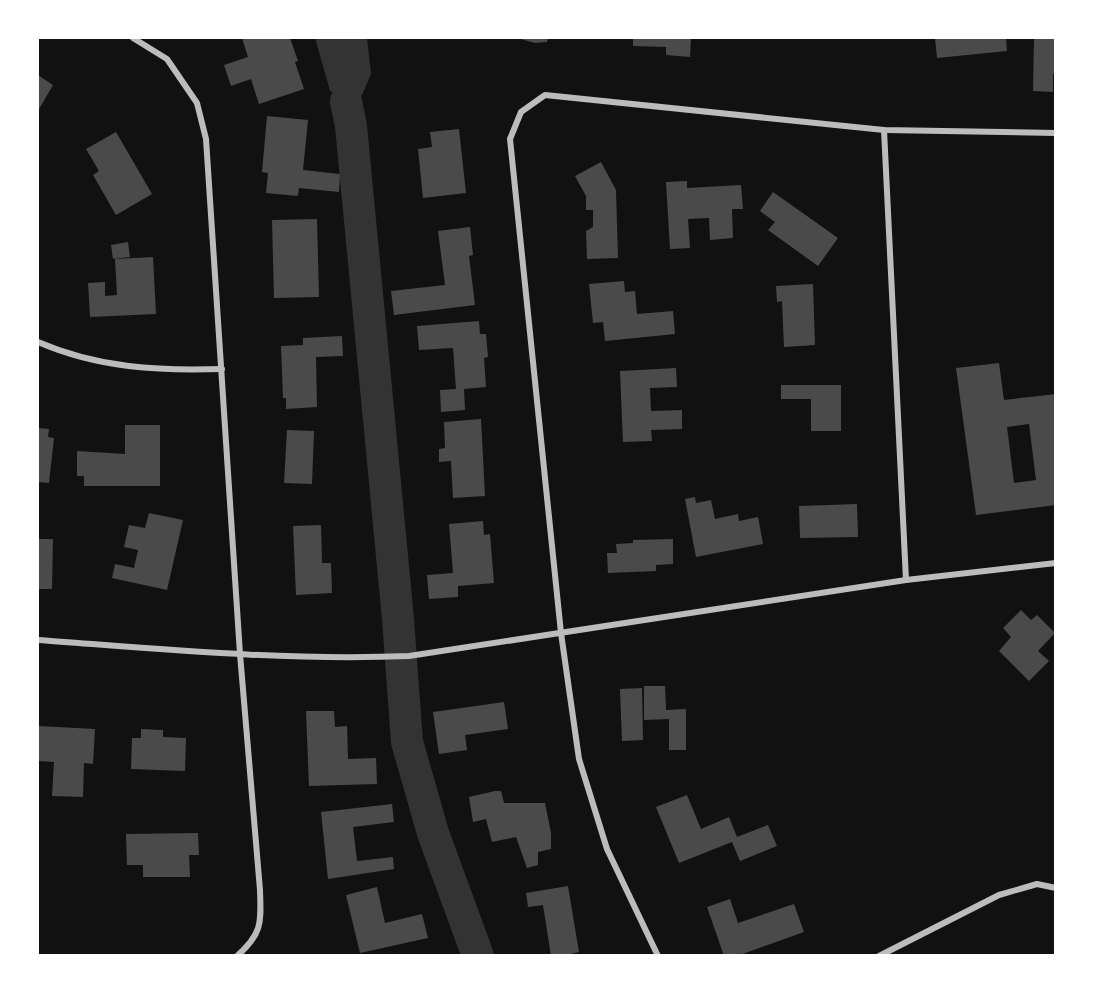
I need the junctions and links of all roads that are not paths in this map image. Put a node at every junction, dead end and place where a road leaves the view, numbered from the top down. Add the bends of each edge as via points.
1 (133, 38) edge
2 (884, 130) junction
3 (1056, 133) edge
4 (38, 342) edge
5 (222, 369) junction
6 (1056, 563) edge
7 (906, 580) junction
8 (561, 633) junction
9 (38, 640) edge
10 (240, 654) junction
11 (1056, 888) edge
12 (237, 956) edge
13 (658, 956) edge
14 (879, 956) edge

1 - 5 street via 167,58 197,103 206,139
2 - 3 street
2 - 7 street
2 - 8 street via 545,95 521,112 510,139
4 - 5 street via 116,366 170,371
5 - 10 street
6 - 7 street
7 - 8 street
8 - 10 street via 409,656
8 - 13 street via 579,759 607,849
9 - 10 street
10 - 12 street via 261,923 250,944
11 - 14 street via 1037,884 999,896

